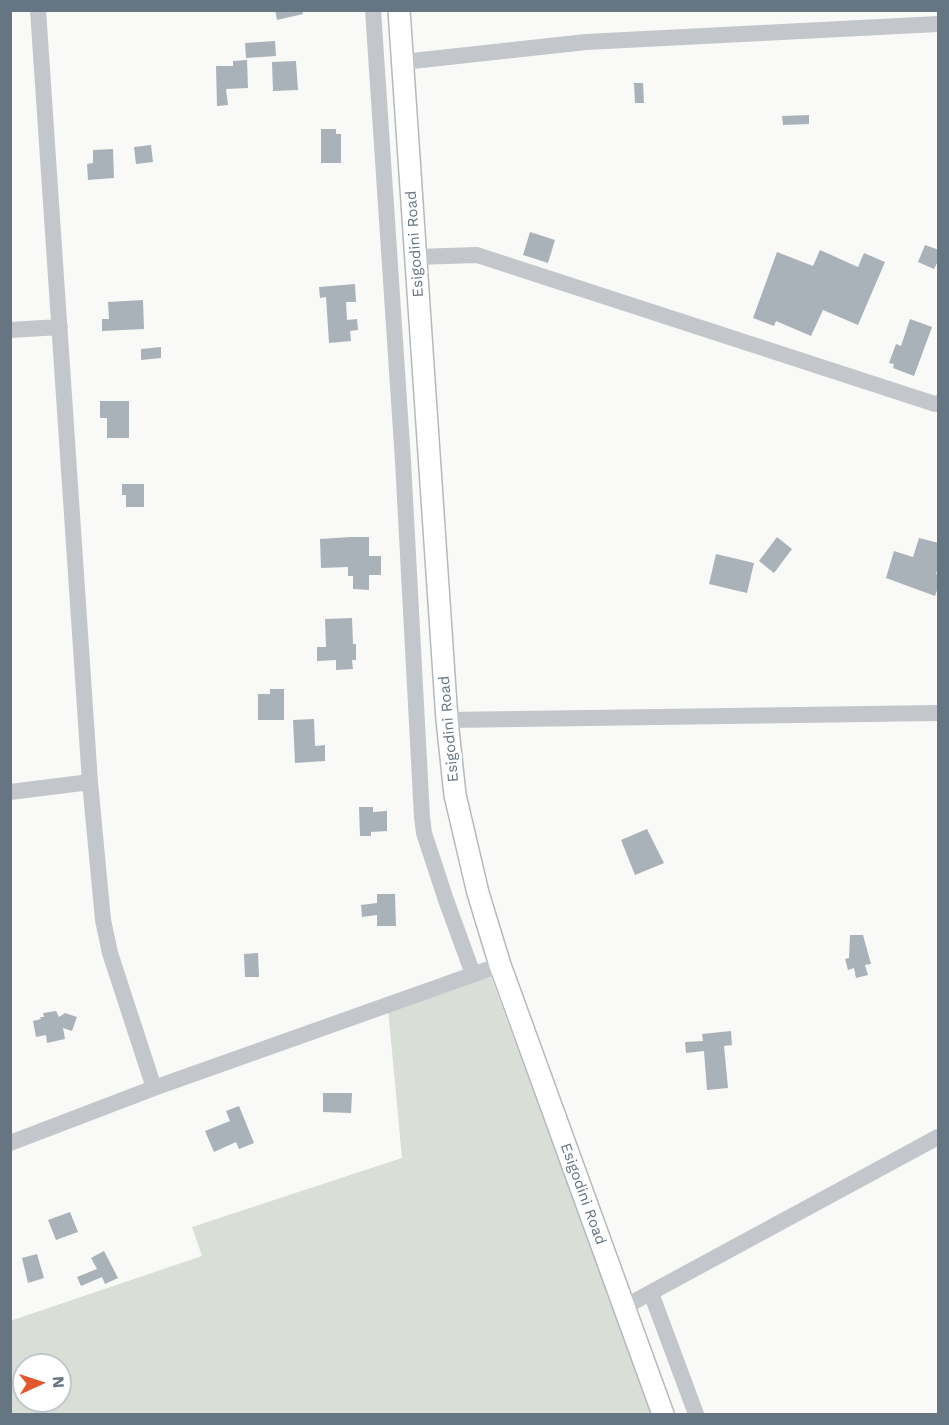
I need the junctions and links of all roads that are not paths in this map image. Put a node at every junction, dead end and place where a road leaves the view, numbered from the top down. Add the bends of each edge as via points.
1 (38, 10) edge
2 (373, 10) edge
3 (399, 10) edge
4 (939, 24) edge
5 (375, 44) junction
6 (402, 52) junction
7 (416, 256) junction
8 (60, 327) junction
9 (10, 330) edge
10 (939, 403) edge
11 (939, 713) edge
12 (447, 720) junction
13 (90, 782) junction
14 (10, 792) edge
15 (500, 965) junction
16 (473, 974) junction
17 (154, 1088) junction
18 (939, 1137) edge
19 (10, 1143) edge
20 (651, 1293) junction
21 (624, 1307) junction
22 (663, 1414) edge
23 (696, 1414) edge

1 - 8 street
2 - 5 street
3 - 6 main road, Esigodini Road
4 - 6 street
5 - 6 street
5 - 16 street via 422,817 442,889
6 - 7 main road, Esigodini Road
7 - 10 street via 477,255
7 - 12 main road, Esigodini Road
8 - 9 street
8 - 13 street
11 - 12 street
12 - 15 main road, Esigodini Road via 462,830
13 - 14 street
13 - 17 street via 105,935
15 - 16 street
15 - 21 main road, Esigodini Road
16 - 17 street
17 - 19 street
18 - 20 street
20 - 21 street
20 - 23 street
21 - 22 main road, Esigodini Road

